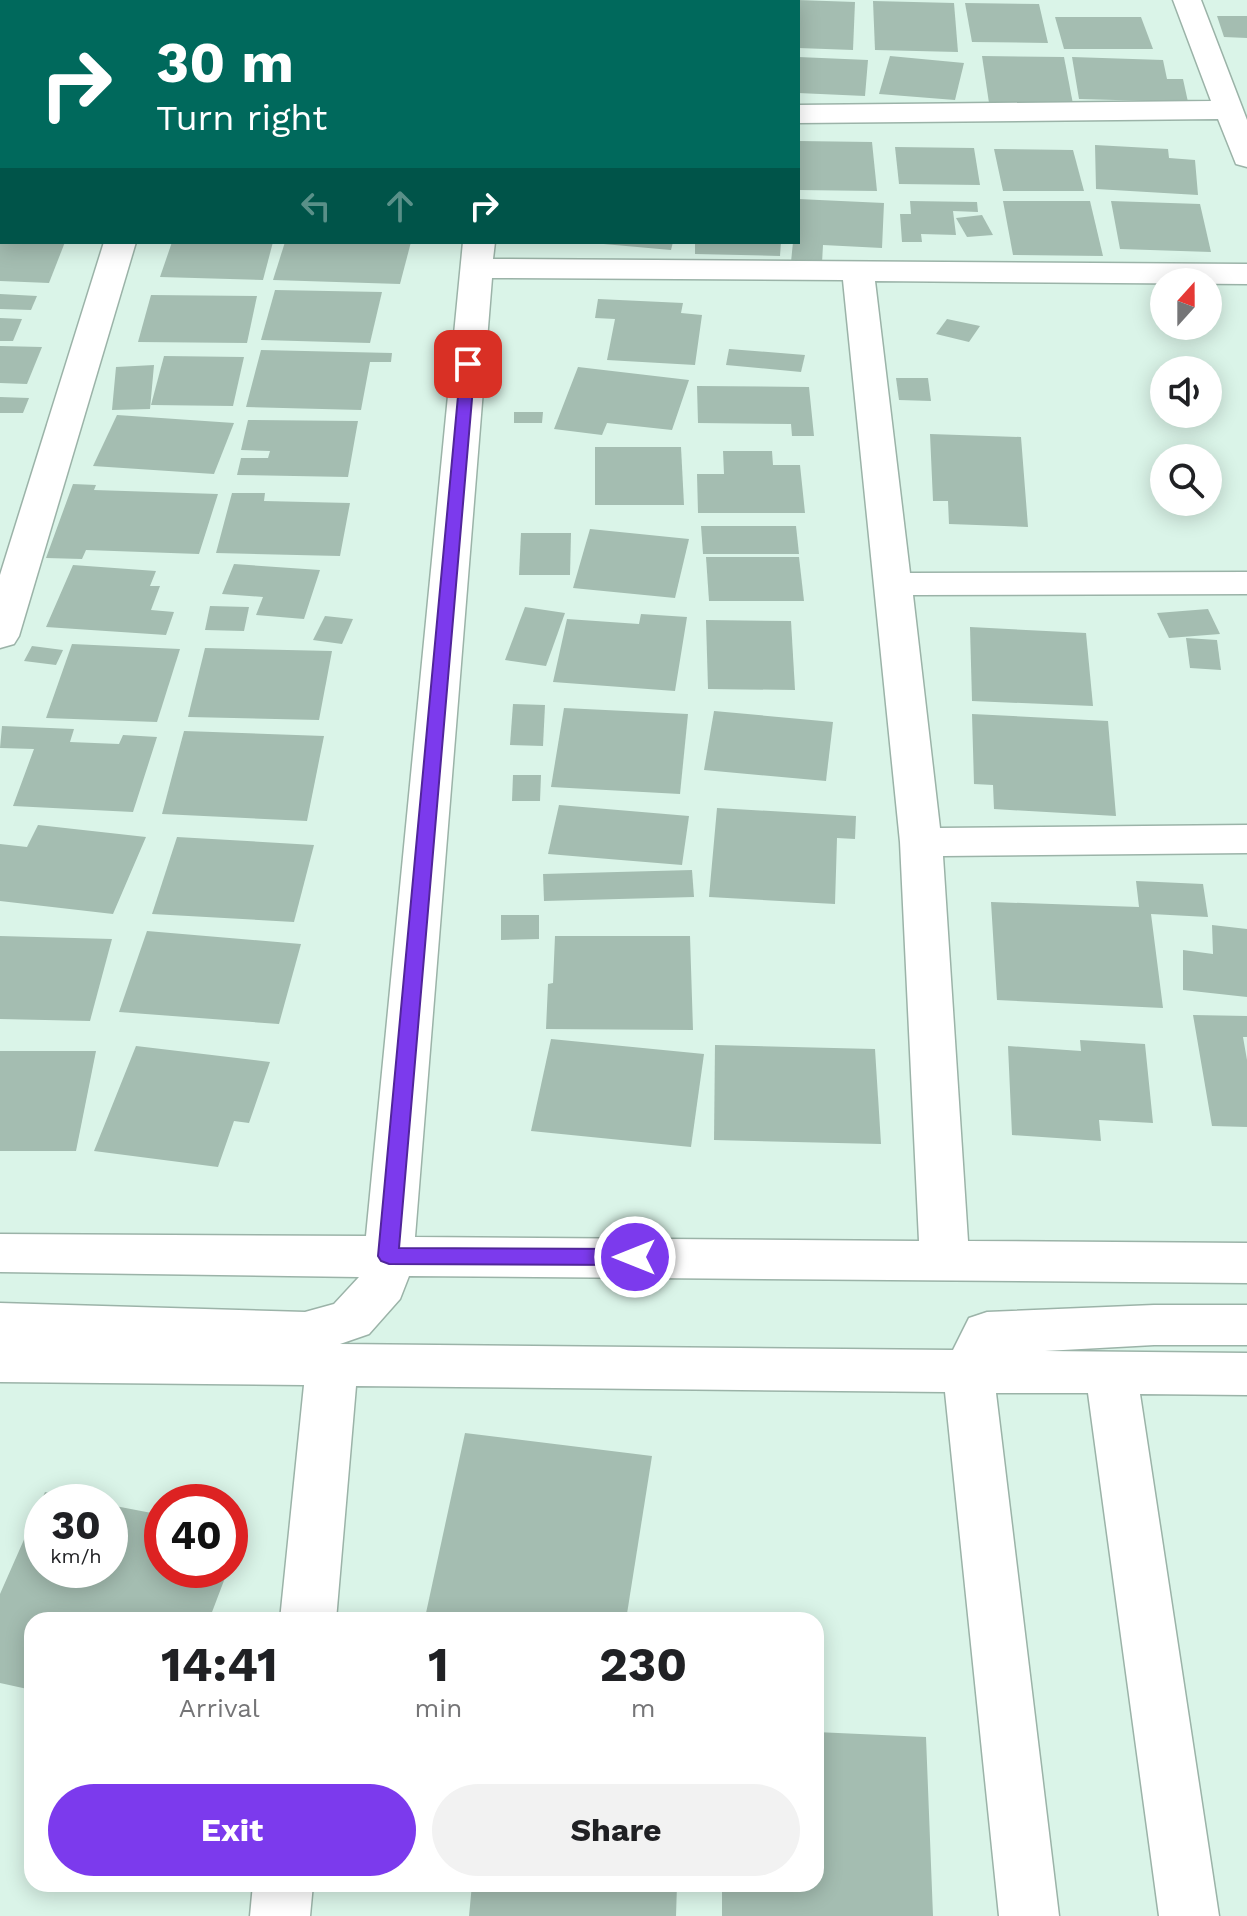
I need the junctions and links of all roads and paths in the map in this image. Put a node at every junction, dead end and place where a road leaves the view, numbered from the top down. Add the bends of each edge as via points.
1 (1187, 0) edge
2 (1227, 110) junction
3 (800, 114) edge
4 (1247, 158) edge
5 (119, 244) edge
6 (478, 255) edge
7 (858, 271) junction
8 (1247, 274) edge
9 (1247, 583) edge
10 (892, 584) junction
11 (0, 636) edge
12 (1247, 839) edge
13 (921, 842) junction
14 (0, 1253) edge
15 (389, 1256) junction
16 (944, 1259) junction
17 (1247, 1263) edge
18 (0, 1323) edge
19 (1247, 1325) edge
20 (0, 1361) edge
21 (332, 1364) junction
22 (968, 1371) junction
23 (1111, 1372) junction
24 (1247, 1374) edge
25 (309, 1612) edge
26 (282, 1892) edge
27 (280, 1916) edge
28 (1029, 1916) edge
29 (1189, 1916) edge

1 - 2 street
2 - 3 street
2 - 4 street
5 - 11 street
6 - 7 street
6 - 15 street
7 - 8 street
7 - 10 street
9 - 10 street
10 - 13 street
12 - 13 street
13 - 16 street
14 - 15 street
15 - 16 street
15 - 18 street via 382,1285 351,1320 305,1333
16 - 17 street
19 - 22 street via 987,1333
20 - 21 street
21 - 22 street
21 - 25 street
22 - 23 street
22 - 28 street
23 - 24 street
23 - 29 street
26 - 27 street

